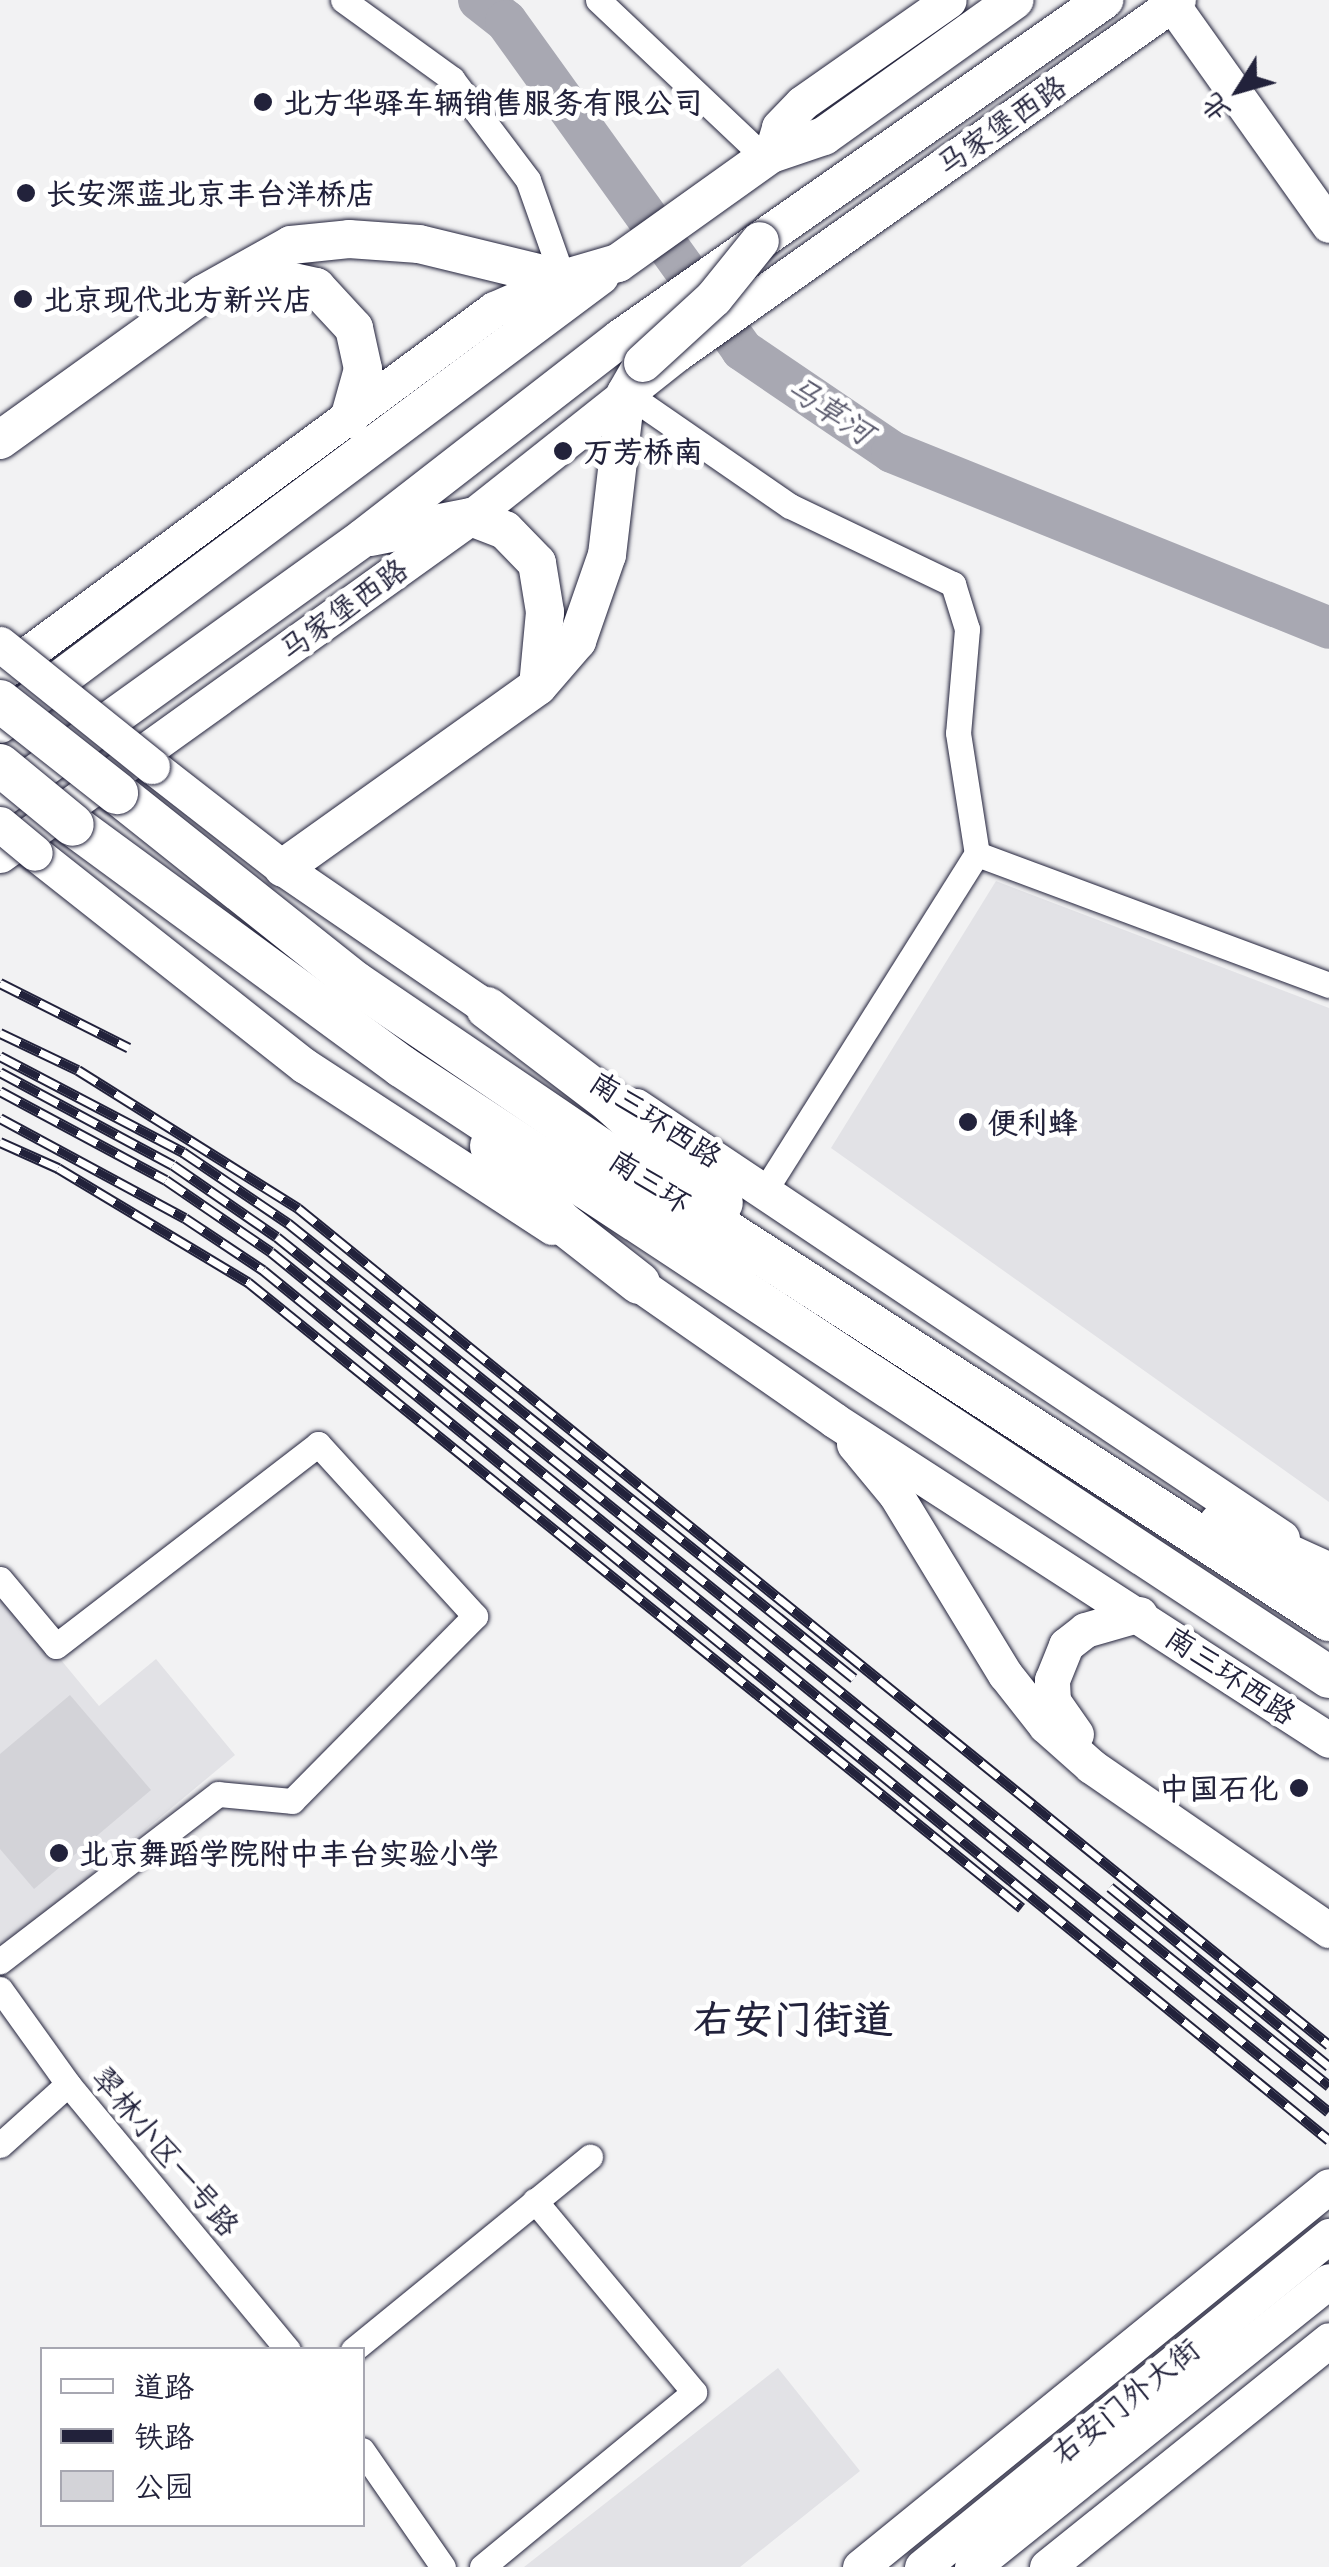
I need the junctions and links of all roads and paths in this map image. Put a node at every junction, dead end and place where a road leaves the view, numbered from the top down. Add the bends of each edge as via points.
1 (343, 0) edge
2 (598, 0) edge
3 (949, 0) edge
4 (1015, 0) edge
5 (1104, 0) edge
6 (1173, 1) edge
7 (768, 156) junction
8 (1329, 226) edge
9 (248, 272) junction
10 (590, 274) junction
11 (642, 362) junction
12 (349, 419) junction
13 (0, 440) edge
14 (472, 517) junction
15 (363, 538) junction
16 (0, 644) edge
17 (0, 674) edge
18 (538, 686) junction
19 (0, 700) edge
20 (0, 724) edge
21 (0, 765) edge
22 (0, 799) edge
23 (0, 824) edge
24 (17, 854) edge
25 (977, 854) junction
26 (283, 868) junction
27 (1329, 985) edge
28 (487, 1008) junction
29 (400, 1066) junction
30 (765, 1190) junction
31 (639, 1283) junction
32 (865, 1321) junction
33 (834, 1420) junction
34 (1084, 1462) junction
35 (1329, 1572) edge
36 (0, 1579) edge
37 (1140, 1614) junction
38 (1329, 1620) edge
39 (1329, 1677) edge
40 (1329, 1740) edge
41 (1329, 1914) edge
42 (1329, 1930) edge
43 (0, 1961) edge
44 (0, 1989) edge
45 (68, 2084) junction
46 (0, 2144) edge
47 (590, 2157) dead end
48 (1329, 2186) edge
49 (535, 2201) junction
50 (1329, 2236) edge
51 (1329, 2282) edge
52 (1329, 2340) edge
53 (286, 2347) edge
54 (358, 2347) edge
55 (365, 2454) edge
56 (443, 2567) edge
57 (482, 2567) edge
58 (860, 2567) edge
59 (922, 2567) edge
60 (972, 2567) edge
61 (1048, 2567) edge

1 - 10 street via 452,79
2 - 7 street
3 - 7 street via 802,103 779,127
4 - 7 main road via 824,136
5 - 11 main road, 马家堡西路, bridge via 760,241 714,298
6 - 8 street
6 - 11 street, 马家堡西路 via 775,285
7 - 10 main road
9 - 10 main road via 291,245 349,239 419,244
9 - 12 main road via 316,288 354,328 363,368
9 - 13 main road via 203,294
10 - 12 street via 494,309
10 - 20 main road
11 - 14 street, 马家堡西路
11 - 15 main road, 马家堡西路
11 - 18 main road via 597,597 576,640
11 - 25 street via 790,506 953,584 967,630 958,734
12 - 17 street
14 - 15 main road
14 - 18 main road via 505,530 537,564 545,612
14 - 24 street, 马家堡西路
15 - 22 main road, 马家堡西路
16 - 26 street, 南三环西路, bridge
18 - 26 main road
19 - 32 highway, 南三环, bridge via 356,982
21 - 29 highway, 南三环, bridge
23 - 24 street, 南三环西路, bridge
24 - 31 street, 南三环西路 via 305,1066
25 - 27 street
25 - 30 street
26 - 28 street, 南三环西路
28 - 30 street, 南三环西路
28 - 32 highway via 609,1101
29 - 31 highway via 493,1148 561,1222
29 - 39 highway, 南三环
30 - 35 street, 南三环西路
31 - 33 street, 南三环西路
32 - 34 highway, 南三环
33 - 37 street, 南三环西路
33 - 42 street via 896,1496 1004,1674 1046,1726 1091,1766
34 - 35 highway
34 - 38 highway, 南三环
36 - 43 street via 56,1646 318,1444 475,1616 292,1801 218,1794
37 - 40 street, 南三环西路
37 - 41 street via 1085,1630 1066,1645 1052,1680 1054,1701 1072,1730 1104,1762
44 - 45 street, 翠林小区一号路
45 - 46 street
45 - 53 street, 翠林小区一号路
47 - 49 street
48 - 58 street
49 - 54 street
49 - 57 street via 694,2392
50 - 59 street, 右安门外大街
51 - 60 street, 右安门外大街
52 - 61 street
55 - 56 street

